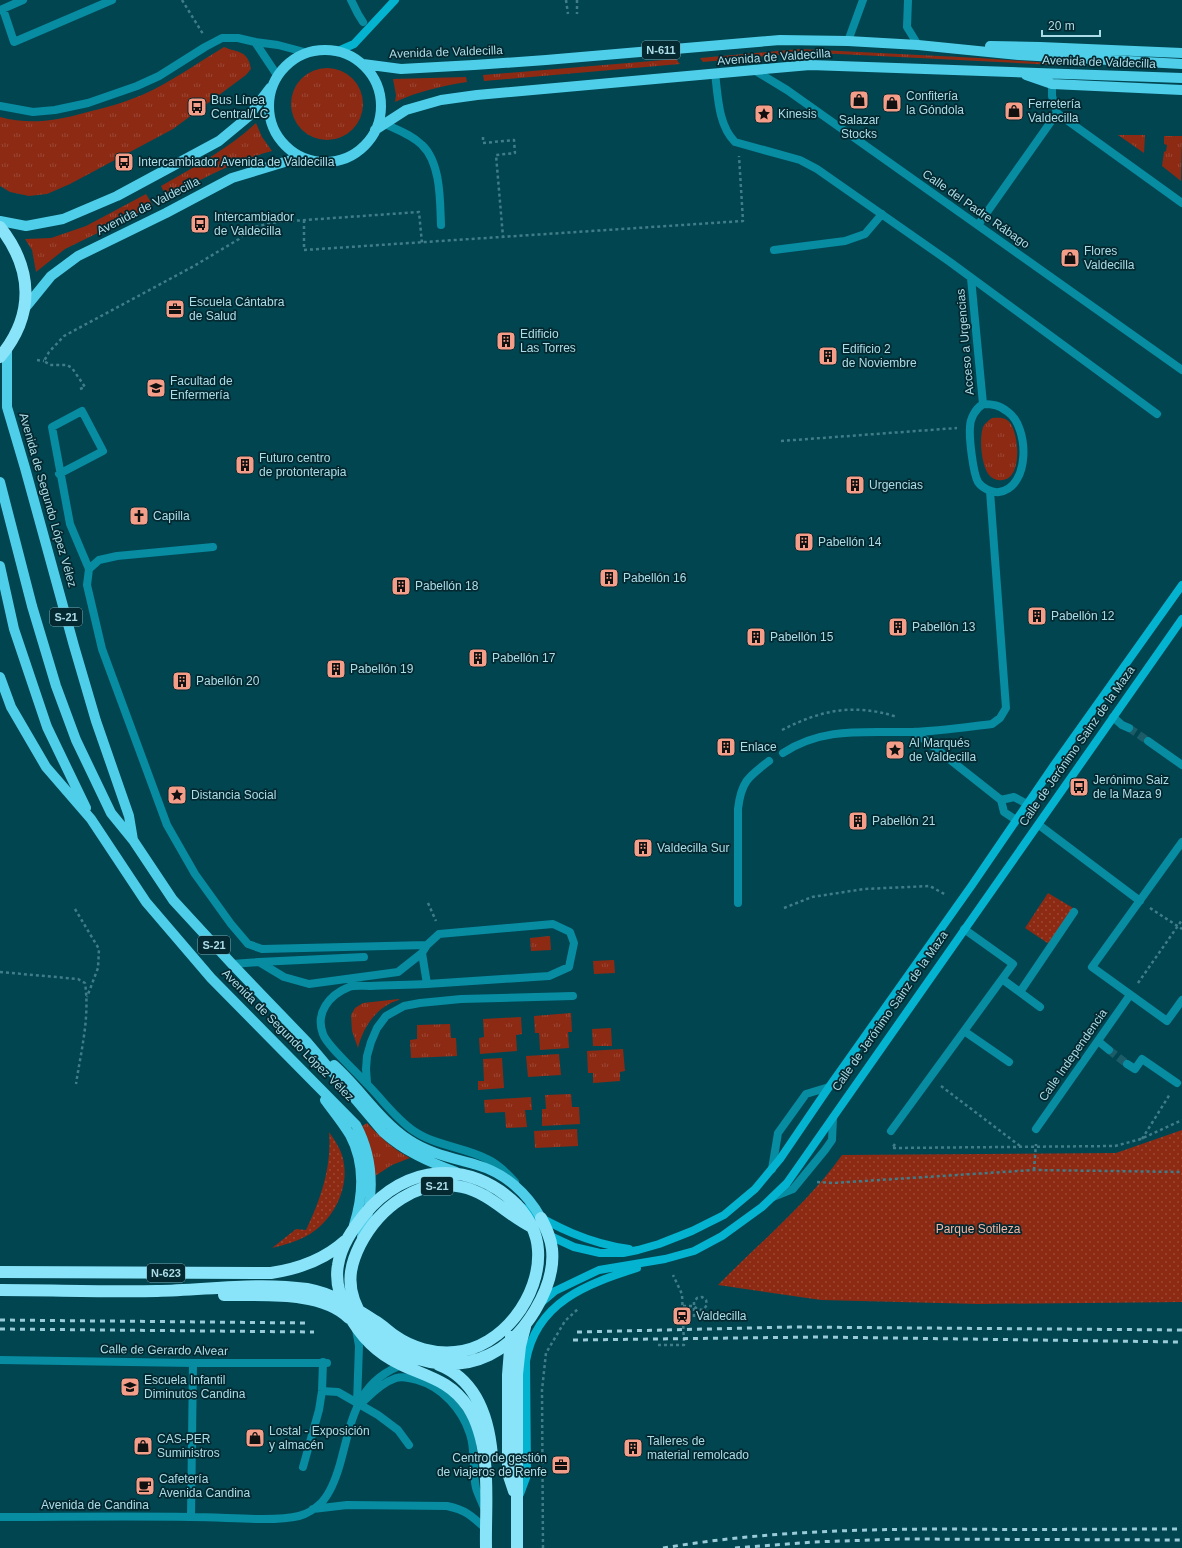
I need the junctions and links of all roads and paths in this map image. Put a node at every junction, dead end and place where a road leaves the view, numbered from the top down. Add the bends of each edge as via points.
1 (24, 0) edge
2 (112, 0) edge
3 (182, 0) edge
4 (351, 0) edge
5 (394, 0) edge
6 (566, 0) edge
7 (577, 0) edge
8 (863, 0) edge
9 (908, 0) edge
10 (1, 10) edge
11 (568, 14) dead end
12 (577, 14) dead end
13 (364, 22) dead end
14 (203, 35) dead end
15 (848, 41) junction
16 (255, 42) junction
17 (918, 45) junction
18 (938, 46) junction
19 (338, 51) junction
20 (308, 52) junction
21 (1182, 53) edge
22 (363, 64) junction
23 (1182, 64) edge
24 (754, 70) junction
25 (1015, 72) junction
26 (715, 73) junction
27 (277, 75) junction
28 (1182, 78) edge
29 (1052, 84) junction
30 (272, 85) junction
31 (1182, 90) edge
32 (0, 106) edge
33 (1057, 113) junction
34 (385, 124) junction
35 (375, 130) junction
36 (483, 137) dead end
37 (739, 156) dead end
38 (302, 157) junction
39 (1182, 203) edge
40 (882, 214) junction
41 (304, 220) junction
42 (0, 221) edge
43 (441, 225) dead end
44 (978, 225) junction
45 (0, 227) edge
46 (504, 237) junction
47 (422, 243) junction
48 (774, 250) dead end
49 (971, 278) junction
50 (25, 308) junction
51 (4, 353) edge
52 (37, 360) dead end
53 (44, 361) junction
54 (1182, 370) edge
55 (80, 389) dead end
56 (982, 404) junction
57 (1157, 414) dead end
58 (970, 428) junction
59 (781, 441) dead end
60 (60, 474) junction
61 (0, 482) edge
62 (990, 491) junction
63 (213, 547) dead end
64 (0, 566) edge
65 (89, 569) junction
66 (1182, 585) edge
67 (1182, 619) edge
68 (0, 677) edge
69 (1113, 717) junction
70 (1129, 728) tunnel mouth
71 (782, 730) dead end
72 (915, 732) junction
73 (1148, 741) tunnel mouth
74 (783, 753) dead end
75 (769, 762) dead end
76 (1182, 765) edge
77 (1001, 800) junction
78 (1027, 804) junction
79 (91, 819) junction
80 (1016, 820) junction
81 (1038, 825) junction
82 (132, 840) junction
83 (1182, 842) edge
84 (946, 895) dead end
85 (1140, 901) junction
86 (738, 903) dead end
87 (784, 908) dead end
88 (75, 909) dead end
89 (1074, 912) dead end
90 (1182, 920) edge
91 (1177, 926) junction
92 (964, 929) junction
93 (1182, 929) edge
94 (427, 945) junction
95 (422, 953) junction
96 (364, 957) dead end
97 (259, 962) junction
98 (232, 964) junction
99 (0, 972) edge
100 (1002, 979) junction
101 (427, 984) junction
102 (1020, 992) junction
103 (1130, 994) junction
104 (573, 996) dead end
105 (87, 998) junction
106 (1180, 1005) edge
107 (1040, 1007) dead end
108 (964, 1031) junction
109 (1098, 1041) junction
110 (307, 1042) junction
111 (1109, 1050) tunnel mouth
112 (1009, 1062) dead end
113 (1127, 1064) dead end
114 (313, 1082) junction
115 (76, 1084) dead end
116 (367, 1084) junction
117 (939, 1084) dead end
118 (1177, 1084) joint
119 (829, 1087) junction
120 (833, 1118) junction
121 (1182, 1120) edge
122 (1036, 1129) joint
123 (891, 1131) dead end
124 (1141, 1139) junction
125 (897, 1142) dead end
126 (1020, 1146) junction
127 (1036, 1146) junction
128 (772, 1169) junction
129 (1034, 1170) junction
130 (1182, 1172) edge
131 (462, 1174) junction
132 (811, 1181) dead end
133 (528, 1197) junction
134 (770, 1198) junction
135 (513, 1201) junction
136 (370, 1208) junction
137 (541, 1218) junction
138 (532, 1227) junction
139 (350, 1234) junction
140 (549, 1236) junction
141 (358, 1250) junction
142 (638, 1250) junction
143 (329, 1254) joint
144 (665, 1259) junction
145 (0, 1272) edge
146 (673, 1275) dead end
147 (0, 1290) edge
148 (579, 1290) junction
149 (157, 1291) junction
150 (343, 1302) junction
151 (683, 1306) junction
152 (536, 1309) junction
153 (518, 1312) junction
154 (356, 1320) junction
155 (528, 1320) junction
156 (694, 1320) dead end
157 (510, 1340) junction
158 (658, 1345) dead end
159 (0, 1360) edge
160 (193, 1363) junction
161 (402, 1365) junction
162 (425, 1365) junction
163 (322, 1391) junction
164 (364, 1392) junction
165 (355, 1410) junction
166 (409, 1445) dead end
167 (303, 1467) dead end
168 (517, 1500) junction
169 (313, 1510) junction
170 (485, 1511) junction
171 (0, 1516) edge
172 (191, 1517) junction
173 (486, 1529) junction
174 (486, 1548) edge
175 (517, 1548) edge
176 (543, 1548) edge

1 - 10 street
2 - 10 street via 14,42
3 - 14 path
4 - 13 street
5 - 19 main road via 354,44
6 - 11 path
7 - 12 path
8 - 15 street
9 - 17 street via 907,27
15 - 17 main road, Avenida de Valdecilla / N-611
15 - 22 main road, Avenida de Valdecilla / N-611 via 780,40 546,60 408,68
16 - 20 street
16 - 27 street
16 - 32 street via 222,38 159,76 88,103 33,112
17 - 18 main road, Avenida de Valdecilla / N-611
18 - 21 main road, Avenida de Valdecilla via 1040,46
18 - 23 main road, Avenida de Valdecilla via 1019,55
19 - 20 main road
19 - 22 main road
20 - 27 main road via 294,59
22 - 35 main road via 378,91 381,109
24 - 25 main road, Avenida de Valdecilla / N-611 via 810,65
24 - 26 main road, Avenida de Valdecilla / N-611
24 - 44 street, Calle del Padre Rábago via 787,90
25 - 28 main road, Avenida de Valdecilla
25 - 29 main road
26 - 34 main road, Avenida de Valdecilla / N-611 via 441,100 406,110
26 - 40 street via 718,101 725,128 735,142 800,160
27 - 30 main road
29 - 31 main road
29 - 33 street via 1052,96
30 - 38 main road via 268,104 272,124 278,137 291,151
30 - 42 main road, Avenida de Valdecilla via 248,117 219,141 117,196 62,219 26,226
33 - 39 street
33 - 44 street
34 - 35 main road, Avenida de Valdecilla / N-611
34 - 43 street via 406,133 426,149 434,165 438,184
35 - 38 main road via 366,144 354,154 334,161 318,162
36 - 46 path via 483,143 514,140 515,154 496,155
37 - 46 path via 743,221
38 - 50 main road, Avenida de Valdecilla via 232,178 78,256 51,276
40 - 48 street via 865,234 845,241
40 - 49 street
41 - 47 path via 419,212
41 - 47 path via 304,250
41 - 53 path via 250,228 239,239 194,266 64,336
44 - 54 street, Calle del Padre Rábago
45 - 50 highway via 11,240 21,267 27,290
46 - 47 path
49 - 56 street, Acceso a Urgencias
49 - 57 street
50 - 51 highway via 15,337
51 - 82 main road, Avenida de Segundo López Vélez / S-21 via 7,407 96,721 129,816
52 - 53 path
53 - 55 path via 50,365 67,365 72,368 85,387
56 - 58 street, Acceso a Urgencias via 977,407
56 - 62 street, Acceso a Urgencias via 993,404 1010,412 1017,423 1024,449 1019,475 1013,485 999,492
58 - 59 path
58 - 62 street, Acceso a Urgencias via 974,470 978,483
60 - 60 street via 103,451 82,411 52,427
60 - 65 street via 70,524
61 - 82 main road, Avenida de Segundo López Vélez / S-21 via 56,686 76,740 111,813
62 - 72 street via 1006,708 1000,718 992,724
63 - 65 street via 117,556 99,560
64 - 79 main road, Avenida de Segundo López Vélez / S-21 via 14,629 47,727
65 - 94 street via 87,585 102,649 167,825 195,874 248,944 262,949
66 - 78 main road, Calle de Jerónimo Sainz de la Maza
67 - 69 main road, Calle de Jerónimo Sainz de la Maza
68 - 79 main road, Avenida de Segundo López Vélez / S-21 via 11,707 46,767
69 - 70 street
69 - 81 main road, Calle de Jerónimo Sainz de la Maza
71 - 72 path via 798,722 848,709 886,713 897,717
72 - 74 street via 849,731 811,739
72 - 77 street
73 - 76 street
75 - 86 street via 749,776 740,794
77 - 78 street via 1014,797
77 - 80 street via 1004,812
78 - 80 main road, Calle de Jerónimo Sainz de la Maza
79 - 114 main road, Avenida de Segundo López Vélez / S-21 via 146,902 211,978
80 - 119 main road, Calle de Jerónimo Sainz de la Maza
81 - 85 street
81 - 92 main road, Calle de Jerónimo Sainz de la Maza
82 - 98 main road, Avenida de Segundo López Vélez / S-21 via 173,900
83 - 85 street
84 - 87 path via 930,886 864,889 812,898
85 - 91 path
85 - 103 street via 1092,967
88 - 105 path via 99,949 98,968
89 - 102 street
90 - 91 path
91 - 93 path
91 - 103 path
92 - 100 street via 1013,964
92 - 120 main road, Calle de Jerónimo Sainz de la Maza
94 - 95 street
94 - 101 street via 439,934 553,924 570,932 574,943 569,967 549,976
95 - 97 street via 398,972 309,984 284,977
95 - 101 street
96 - 97 street
97 - 98 street
98 - 110 main road, Avenida de Segundo López Vélez / S-21
99 - 105 path via 78,979 85,983
100 - 102 street
100 - 108 street
101 - 116 street via 350,987 334,995 322,1009 323,1035
102 - 107 street
103 - 106 street via 1167,1021
103 - 109 street, Calle Independencia
104 - 116 street via 461,999 404,1006 386,1016 377,1028 368,1056
105 - 115 path via 85,1031
108 - 112 street
108 - 123 street
109 - 111 street
109 - 122 street, Calle Independencia
110 - 131 main road, Avenida de Segundo López Vélez / S-21 via 391,1139 423,1159
110 - 133 main road, S-21 via 346,1076 382,1117 400,1133 433,1153 503,1176
113 - 118 street via 1135,1069 1142,1059
114 - 136 main road, Avenida de Segundo López Vélez / S-21 via 350,1117 360,1132 371,1170
114 - 139 main road, S-21 via 350,1134 358,1155 361,1174 360,1206
116 - 133 street via 394,1115 414,1131 436,1142 488,1159 508,1174
117 - 126 path
118 - 124 path
119 - 128 main road, Calle de Jerónimo Sainz de la Maza
119 - 128 street via 806,1094 778,1133
120 - 134 main road, Calle de Jerónimo Sainz de la Maza via 787,1183
120 - 134 street via 832,1140 825,1150 793,1189
121 - 124 path
122 - 127 path
124 - 127 path via 1115,1146
125 - 126 path via 892,1148
126 - 127 path
127 - 129 path
128 - 142 main road, Calle de Jerónimo Sainz de la Maza via 756,1189 724,1215 692,1231
129 - 130 path
129 - 132 path via 833,1183
131 - 135 highway, S-21 via 491,1185
131 - 136 highway, S-21 via 445,1173 412,1178 386,1192
133 - 137 main road, S-21
134 - 144 main road, Calle de Jerónimo Sainz de la Maza via 762,1207 722,1236 694,1251
135 - 137 main road, Calle de Jerónimo Sainz de la Maza
135 - 138 highway, S-21
136 - 139 highway, S-21
136 - 141 main road, S-21
137 - 140 highway, S-21
137 - 142 main road, Calle de Jerónimo Sainz de la Maza via 583,1238
138 - 140 main road, Calle de Jerónimo Sainz de la Maza
138 - 141 highway, S-21 via 473,1190 452,1186 430,1187 410,1193 385,1210 373,1223
138 - 153 highway, S-21 via 538,1247 537,1268 531,1289
139 - 143 highway, S-21
139 - 150 highway, S-21 via 341,1252 338,1268 338,1286
140 - 142 main road, Calle de Jerónimo Sainz de la Maza via 600,1253
140 - 152 highway, S-21 via 552,1248 551,1272
141 - 154 highway, S-21 via 350,1280
143 - 145 highway, N-623 via 296,1268 270,1273
144 - 148 main road via 600,1280
144 - 152 main road, Calle de Jerónimo Sainz de la Maza via 599,1270 555,1291
146 - 151 path via 682,1294
147 - 149 highway, N-623
148 - 168 main road, S-21 via 549,1313 535,1332 528,1349 527,1475
148 - 176 path via 579,1309 564,1321 546,1353 542,1390
149 - 150 highway, N-623 via 292,1288 319,1292
149 - 154 highway, N-623 via 307,1298 321,1302
150 - 154 highway, N-623
151 - 156 path via 694,1306 697,1309 703,1310 707,1305 706,1300 702,1297 694,1302
151 - 158 path via 684,1345
152 - 155 highway, S-21
153 - 154 highway, S-21 via 491,1339 478,1346 454,1352 418,1348 395,1336 376,1321
153 - 157 highway, S-21
154 - 161 highway, S-21 via 370,1344
154 - 162 highway, S-21 via 370,1327 384,1341
154 - 164 street, Avenida de Candina
155 - 157 highway, S-21
155 - 168 highway, S-21 via 518,1356
157 - 162 highway, S-21 via 497,1351 481,1359
157 - 168 highway, S-21 via 508,1473
159 - 160 street, Calle de Gerardo Alvear
160 - 163 street, Calle de Gerardo Alvear via 325,1362
160 - 172 street
161 - 162 highway, S-21
161 - 164 street via 374,1382
162 - 170 highway, S-21 via 448,1369 462,1379 485,1416 490,1439 494,1493
163 - 166 street via 338,1392 378,1415 398,1430
163 - 167 street
164 - 165 street, Avenida de Candina
164 - 165 street
164 - 170 street via 394,1379 405,1378 424,1382 447,1397 461,1414 470,1434 476,1488
165 - 169 street, Avenida de Candina via 333,1485 322,1502
168 - 175 highway, S-21
169 - 172 street, Avenida de Candina via 285,1519
169 - 173 street, Avenida de Candina via 348,1505 447,1506 460,1508
170 - 173 highway, S-21
171 - 172 street, Avenida de Candina
173 - 174 highway, S-21

